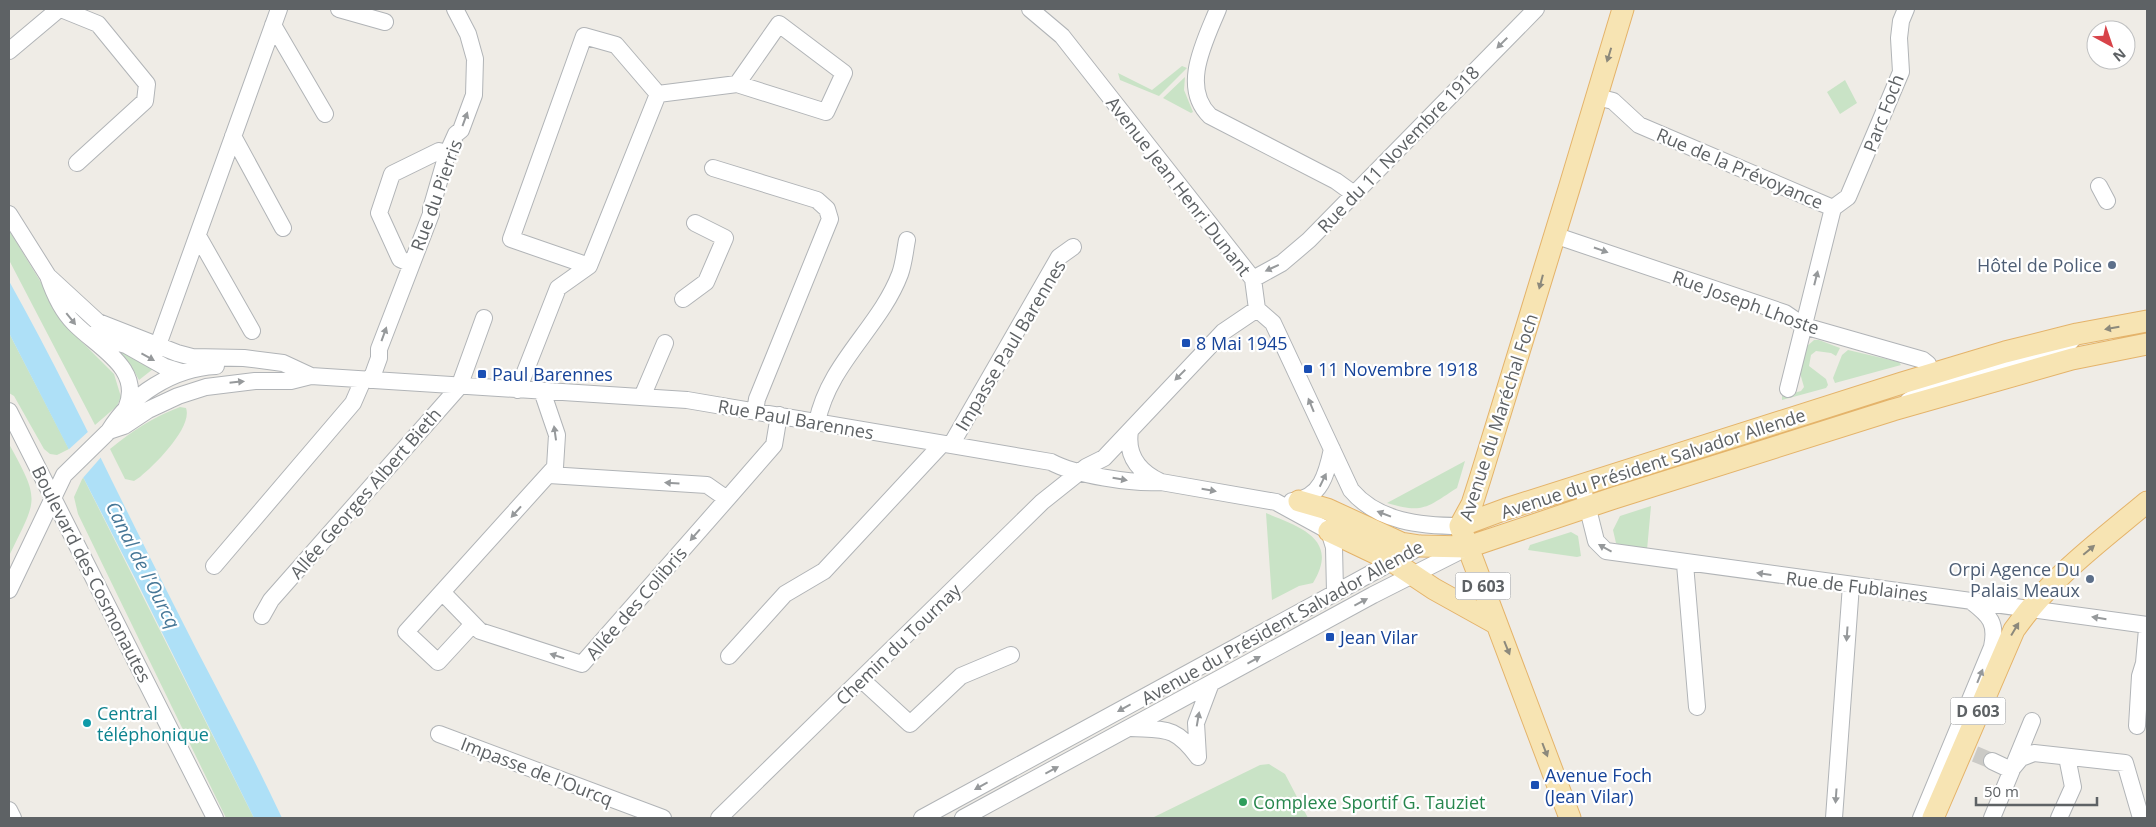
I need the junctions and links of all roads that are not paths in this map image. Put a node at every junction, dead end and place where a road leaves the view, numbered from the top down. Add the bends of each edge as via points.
1 (60, 9) edge
2 (278, 9) edge
3 (339, 9) edge
4 (455, 9) edge
5 (1030, 9) edge
6 (1218, 9) edge
7 (1535, 9) edge
8 (1623, 9) edge
9 (1906, 9) edge
10 (1050, 14) edge
11 (385, 22) dead end
12 (273, 25) junction
13 (9, 51) edge
14 (737, 84) junction
15 (658, 94) junction
16 (1597, 97) junction
17 (325, 114) dead end
18 (233, 136) junction
19 (447, 154) junction
20 (77, 163) dead end
21 (713, 168) dead end
22 (2099, 186) dead end
23 (1354, 194) junction
24 (2107, 201) dead end
25 (1833, 208) junction
26 (9, 214) edge
27 (695, 223) dead end
28 (283, 228) dead end
29 (1554, 235) junction
30 (198, 236) junction
31 (907, 240) dead end
32 (1073, 247) dead end
33 (411, 264) junction
34 (589, 266) junction
35 (48, 276) junction
36 (1252, 279) junction
37 (683, 300) dead end
38 (1257, 309) junction
39 (484, 318) dead end
40 (2147, 321) edge
41 (1804, 326) junction
42 (252, 331) dead end
43 (87, 334) junction
44 (665, 342) dead end
45 (2147, 344) edge
46 (158, 345) junction
47 (2029, 352) junction
48 (177, 354) junction
49 (2147, 354) edge
50 (2072, 359) junction
51 (294, 367) junction
52 (181, 372) junction
53 (1931, 374) junction
54 (311, 376) junction
55 (367, 380) junction
56 (459, 386) junction
57 (1788, 389) dead end
58 (518, 390) junction
59 (542, 391) junction
60 (190, 392) junction
61 (1160, 395) junction
62 (642, 397) junction
63 (126, 409) junction
64 (148, 410) junction
65 (1893, 410) junction
66 (9, 411) edge
67 (755, 411) junction
68 (779, 415) junction
69 (817, 422) junction
70 (1130, 431) junction
71 (106, 434) junction
72 (946, 444) junction
73 (1332, 449) junction
74 (1051, 462) junction
75 (1079, 472) junction
76 (549, 475) junction
77 (1161, 482) junction
78 (1585, 495) junction
79 (53, 496) junction
80 (728, 498) junction
81 (1299, 500) junction
82 (1276, 502) junction
83 (2147, 502) edge
84 (1460, 526) junction
85 (1329, 531) junction
86 (1420, 546) junction
87 (1468, 547) junction
88 (1392, 561) junction
89 (1685, 564) junction
90 (214, 566) dead end
91 (1412, 575) junction
92 (1850, 585) junction
93 (9, 590) edge
94 (1335, 592) junction
95 (443, 593) junction
96 (1971, 601) junction
97 (2030, 608) junction
98 (262, 616) dead end
99 (473, 624) junction
100 (1497, 624) junction
101 (2147, 624) edge
102 (2147, 629) edge
103 (1011, 655) dead end
104 (729, 656) dead end
105 (2146, 663) edge
106 (862, 680) junction
107 (1211, 683) junction
108 (1697, 707) dead end
109 (2032, 721) dead end
110 (2137, 726) dead end
111 (1131, 728) junction
112 (440, 734) dead end
113 (2067, 757) junction
114 (1992, 761) tunnel mouth
115 (2011, 770) junction
116 (9, 810) edge
117 (12, 818) edge
118 (215, 818) edge
119 (663, 818) edge
120 (719, 818) edge
121 (922, 818) edge
122 (963, 818) edge
123 (1570, 818) edge
124 (1834, 818) edge
125 (1921, 818) edge
126 (1933, 818) edge
127 (1992, 818) edge
128 (2059, 818) edge
129 (2141, 818) edge

1 - 13 street
1 - 20 street via 98,24 147,84 145,101
2 - 12 street
3 - 11 street
19 -> 4 street, Rue du Pierris via 461,130 474,94 472,88 476,72 468,34
5 - 10 street, Avenue Jean Henri Dunant
6 - 23 street via 1197,72 1195,86 1201,107 1210,116 1336,181
7 -> 23 street, Rue du 11 Novembre 1918
8 -> 16 main road, Avenue du Maréchal Foch
9 - 25 street, Parc Foch via 1899,38 1901,72 1848,197
10 - 36 street, Avenue Jean Henri Dunant via 1068,43
12 - 17 street
12 - 18 street
14 - 14 street via 826,112 844,73 779,24
14 - 15 street
15 - 34 street
15 - 34 street via 616,45 584,36 511,239
16 - 25 street, Rue de la Prévoyance via 1614,101 1639,125
16 - 29 main road, Avenue du Maréchal Foch
18 - 28 street
18 - 30 street
19 - 33 street, Rue du Pierris via 432,214
19 - 33 street via 439,151 392,174 379,213 400,260
21 - 67 street via 817,200 827,209 830,219 757,399
22 - 24 street
23 -> 36 street, Rue du 11 Novembre 1918 via 1291,256
41 -> 25 street, Rue de la Prévoyance
26 - 35 street
27 - 37 street via 725,238 706,282
29 -> 41 street, Rue Joseph Lhoste via 1784,313
29 -> 84 main road, Avenue du Maréchal Foch via 1477,489
30 - 42 street
30 - 46 street
31 - 69 street via 900,274 885,302 829,384
32 - 72 street, Impasse Paul Barennes via 1059,257
55 -> 33 street, Rue du Pierris via 379,358 379,349
34 - 58 street via 558,288
35 -> 43 street via 55,298
35 - 46 street, Rue Paul Barennes via 98,322
36 - 38 street, Avenue Jean Henri Dunant
38 -> 61 street via 1223,332
73 -> 38 street via 1273,323
39 - 56 street
40 -> 47 main road via 2077,334
41 - 53 street, Rue Joseph Lhoste via 1923,360
41 - 57 street, Rue de la Prévoyance
43 -> 52 street via 126,345
43 - 63 street via 125,372 131,388
44 - 62 street
45 - 50 main road, Avenue du Président Salvador Allende
46 - 48 street, Rue Paul Barennes
47 - 53 main road
47 - 65 street via 1934,385
48 - 51 street, Rue Paul Barennes via 244,358
48 - 52 street
49 - 50 main road via 2127,358
50 - 65 main road, Avenue du Président Salvador Allende
51 - 52 street via 282,370 205,367
51 - 54 street, Rue Paul Barennes
52 - 60 street
52 - 63 street via 168,377
52 - 64 street, Rue Paul Barennes via 178,387 157,398
53 - 78 main road via 1902,383 1872,404
54 - 55 street, Rue Paul Barennes
60 -> 54 street, Rue Paul Barennes via 230,383 291,381
55 - 56 street, Rue Paul Barennes
55 - 90 street, Rue du Pierris via 353,403
56 - 58 street, Rue Paul Barennes
56 - 98 street, Allée Georges Albert Bieth via 271,600
58 - 59 street, Rue Paul Barennes
59 - 62 street, Rue Paul Barennes
76 -> 59 street via 556,467 557,435
60 - 64 street, Rue Paul Barennes
61 - 70 street, Chemin du Tournay
61 - 74 street via 1146,403 1100,448 1078,460
62 - 67 street, Rue Paul Barennes via 687,400
63 - 71 street
64 - 71 street, Rue Paul Barennes
65 - 78 main road, Avenue du Président Salvador Allende
66 - 79 street, Boulevard des Cosmonautes
67 - 68 street, Rue Paul Barennes
68 - 69 street, Rue Paul Barennes
68 - 80 street, Allée des Colibris via 774,445
69 - 72 street, Rue Paul Barennes
70 - 75 street, Chemin du Tournay via 1104,458
70 - 77 street via 1129,448 1140,470
71 - 79 street via 64,475
72 - 74 street, Rue Paul Barennes
72 - 104 street, Impasse Paul Barennes via 824,571 785,594
81 -> 73 street via 1320,488
84 -> 73 street via 1412,523 1366,506 1351,490
74 - 75 street, Rue Paul Barennes
75 -> 77 street, Rue Paul Barennes via 1144,483
75 - 106 street, Chemin du Tournay via 1042,502
80 -> 76 street via 707,485
76 -> 95 street
77 -> 82 street, Rue Paul Barennes
78 - 84 main road, Avenue du Président Salvador Allende
78 - 87 main road, Avenue du Président Salvador Allende
89 -> 78 street, Rue de Fublaines via 1606,551 1596,541
79 - 93 street
79 - 118 street, Boulevard des Cosmonautes
80 -> 99 street, Allée des Colibris via 582,664 480,630
81 - 82 street, Rue Paul Barennes
81 - 86 main road via 1327,509 1400,543
82 - 85 street, Rue Paul Barennes
97 -> 83 main road, D 603 via 2057,577
84 - 86 street, Avenue du Président Salvador Allende
84 - 87 main road, Avenue du Maréchal Foch / D 603
85 - 88 main road
85 - 94 street via 1334,547
86 - 87 main road
86 - 88 street, Avenue du Président Salvador Allende
87 - 91 street, Avenue du Président Salvador Allende
87 - 100 main road, Avenue du Maréchal Foch / D 603
88 - 91 main road
88 - 94 street, Avenue du Président Salvador Allende
92 -> 89 street, Rue de Fublaines
89 - 108 street
91 - 100 main road
107 -> 91 street, Avenue du Président Salvador Allende
92 - 96 street, Rue de Fublaines
92 -> 124 street
94 -> 121 street, Avenue du Président Salvador Allende
95 - 99 street, Allée des Colibris
95 - 99 street via 406,632 438,662
96 - 97 street, Rue de Fublaines
125 -> 96 street via 1992,647 1995,633 1989,615
101 -> 97 street, Rue de Fublaines
126 -> 97 main road, D 603 via 1968,752 2014,630
100 -> 123 main road, Avenue du Maréchal Foch / D 603
102 - 105 street
103 - 106 street via 961,676 910,724
105 - 110 street via 2140,676
106 - 120 street, Chemin du Tournay
107 - 111 street, Avenue du Président Salvador Allende
111 -> 107 street via 1160,728 1176,734 1198,757 1196,723
109 - 115 street
122 -> 111 street, Avenue du Président Salvador Allende
112 - 119 street, Impasse de l'Ourcq
113 - 115 street via 2034,753 2021,758
113 - 128 street via 2073,787
113 - 129 street via 2125,763
114 - 115 street
115 - 127 street
116 - 117 street

